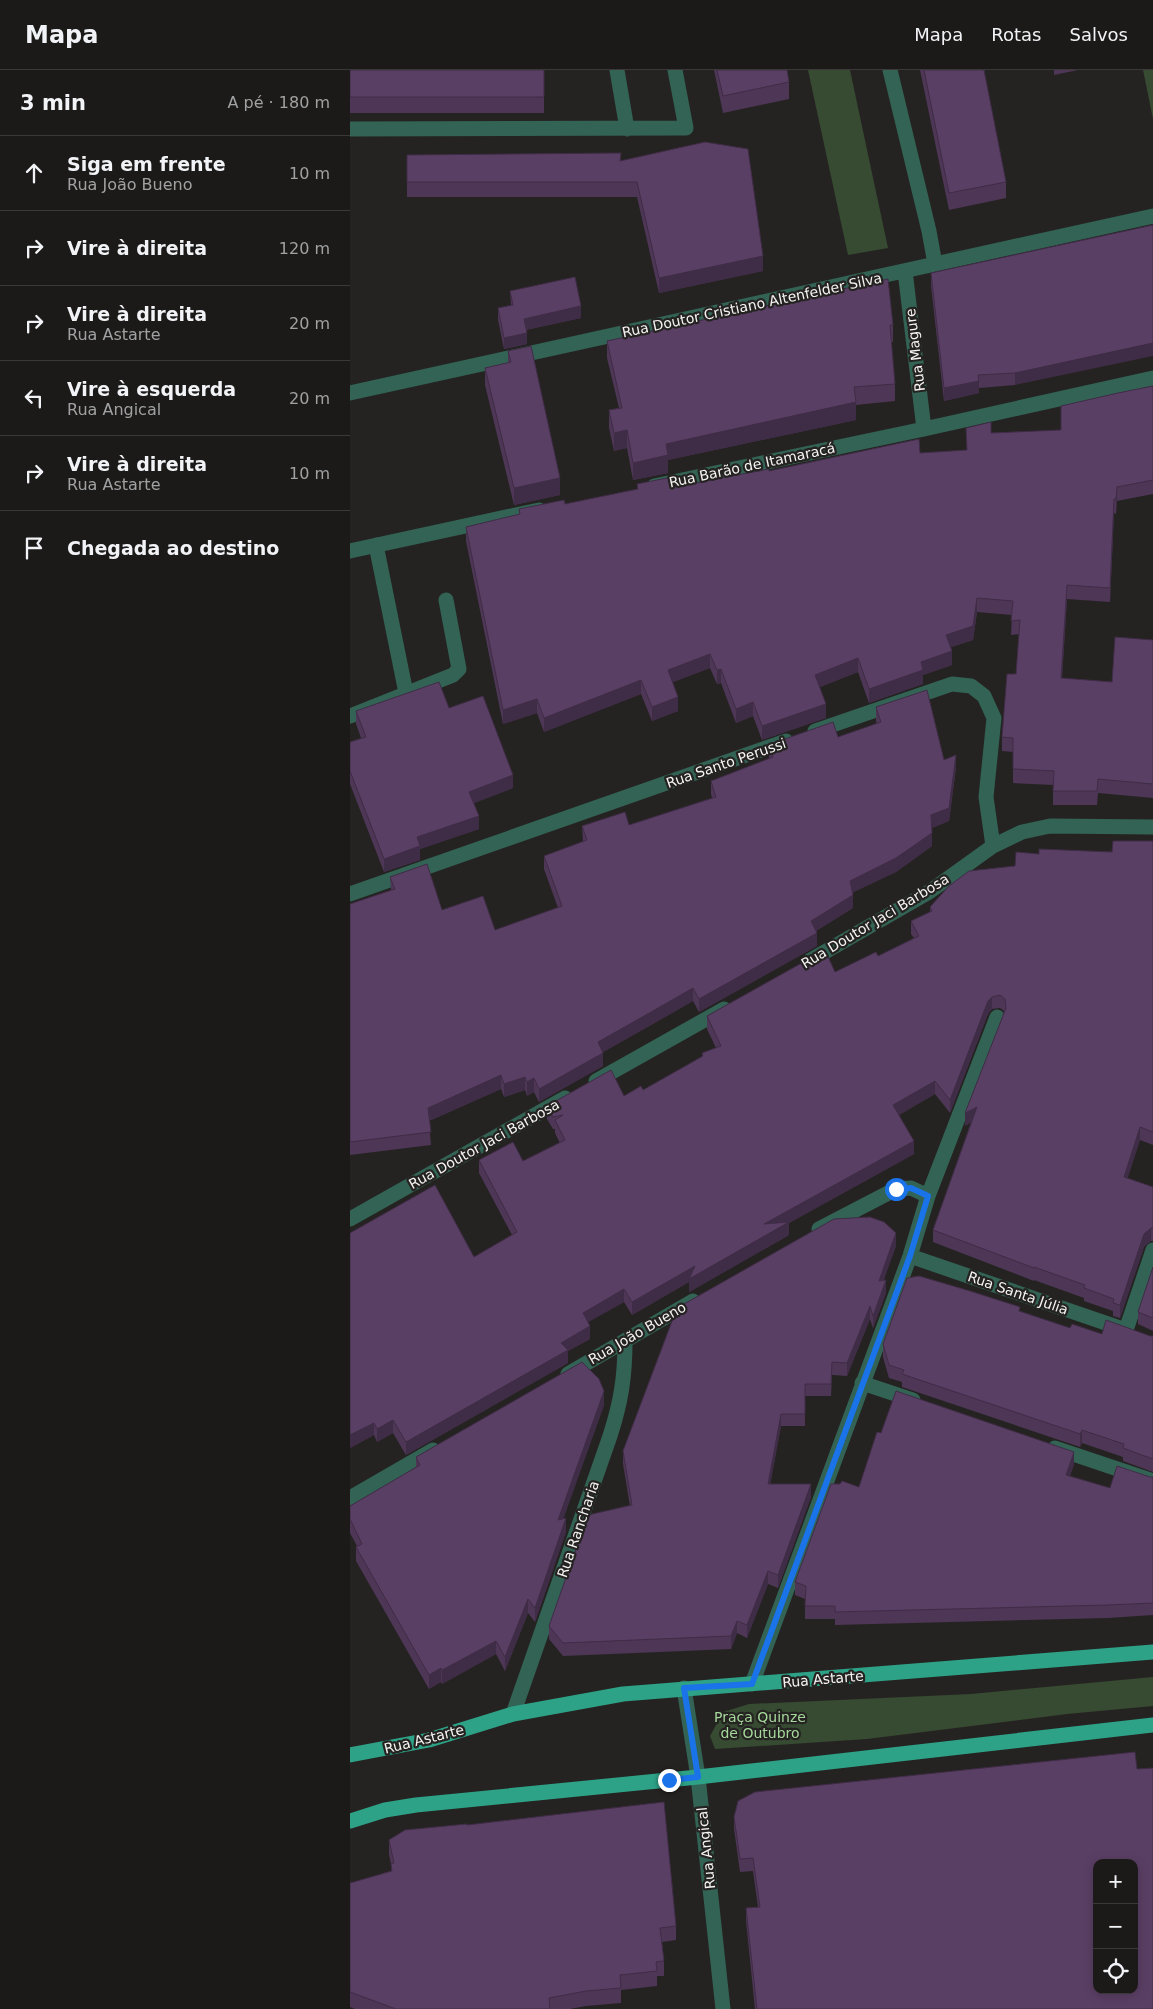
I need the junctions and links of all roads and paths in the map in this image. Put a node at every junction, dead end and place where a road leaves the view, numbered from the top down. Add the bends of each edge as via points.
1 (617, 70) edge
2 (675, 70) edge
3 (890, 70) edge
4 (350, 129) edge
5 (627, 129) junction
6 (1153, 216) edge
7 (935, 264) junction
8 (905, 271) junction
9 (1153, 378) edge
10 (350, 393) edge
11 (924, 430) junction
12 (635, 490) edge
13 (550, 507) edge
14 (376, 545) junction
15 (350, 551) edge
16 (446, 600) dead end
17 (406, 693) junction
18 (350, 716) edge
19 (1153, 827) edge
20 (993, 846) junction
21 (350, 894) edge
22 (799, 967) edge
23 (739, 1001) edge
24 (997, 1017) dead end
25 (928, 1196) junction
26 (350, 1219) edge
27 (803, 1237) edge
28 (1153, 1250) edge
29 (910, 1256) junction
30 (702, 1295) edge
31 (1126, 1330) junction
32 (1144, 1337) edge
33 (624, 1341) junction
34 (556, 1380) edge
35 (862, 1383) junction
36 (925, 1405) edge
37 (444, 1444) edge
38 (1044, 1444) edge
39 (1153, 1481) edge
40 (350, 1498) edge
41 (1153, 1652) edge
42 (752, 1684) junction
43 (684, 1688) junction
44 (512, 1714) junction
45 (1153, 1725) edge
46 (350, 1755) edge
47 (698, 1777) junction
48 (350, 1821) edge
49 (723, 2009) edge

1 - 5 street
2 - 5 street via 686,128
3 - 7 street
4 - 5 street
6 - 7 street, Rua Doutor Cristiano Altenfelder Silva
7 - 8 street, Rua Doutor Cristiano Altenfelder Silva
8 - 10 street, Rua Doutor Cristiano Altenfelder Silva
8 - 11 street, Rua Magure
9 - 11 street, Rua Barão de Itamaracá
11 - 12 street, Rua Barão de Itamaracá
13 - 14 street
14 - 15 street
14 - 17 street
16 - 17 street via 459,669 453,675
17 - 18 street
19 - 20 street, Rua Doutor Jaci Barbosa via 1050,826 1022,832
20 - 21 street, Rua Santo Perussi via 986,797 994,718 984,696 971,686 952,684
20 - 22 street, Rua Doutor Jaci Barbosa via 929,892
23 - 26 street, Rua Doutor Jaci Barbosa
24 - 25 street
25 - 27 street via 911,1188 896,1189
25 - 29 street
28 - 31 street
29 - 31 street, Rua Santa Júlia
29 - 35 street
30 - 33 street, Rua João Bueno
31 - 32 street, Rua Santa Júlia
33 - 34 street, Rua João Bueno
33 - 44 street, Rua Rancharia via 620,1404
35 - 36 street
35 - 42 street
37 - 40 street
38 - 39 street
41 - 42 main road, Rua Astarte
42 - 43 main road, Rua Astarte
43 - 44 main road, Rua Astarte via 623,1694
43 - 47 street, Rua Angical
44 - 46 main road, Rua Astarte via 429,1740
45 - 47 main road
47 - 48 main road via 416,1805
47 - 49 street, Rua Angical

